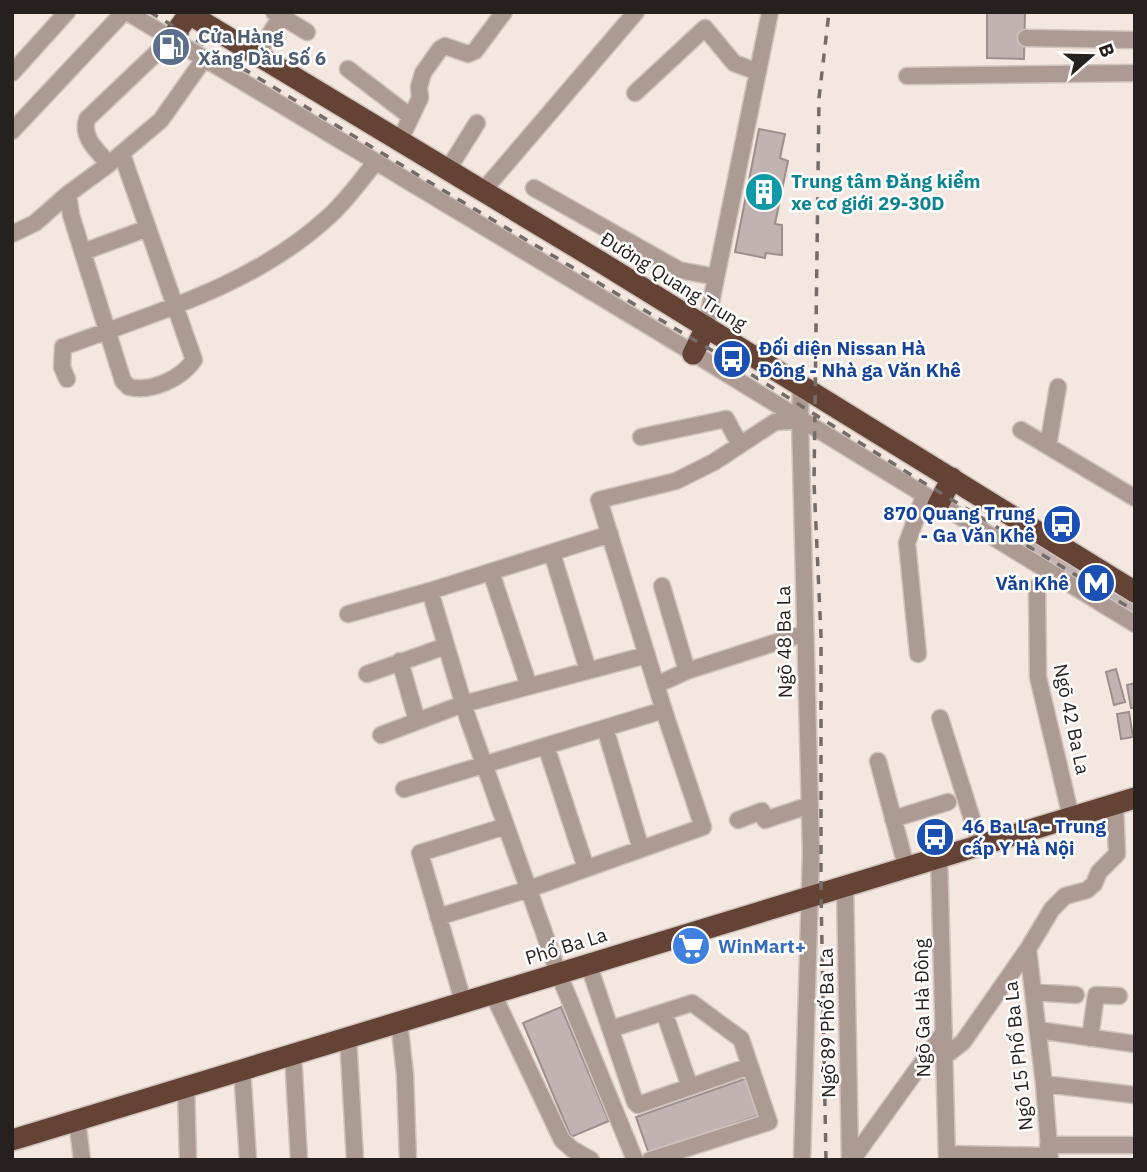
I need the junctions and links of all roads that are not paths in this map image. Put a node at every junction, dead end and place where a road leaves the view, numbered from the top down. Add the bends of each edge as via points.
1 (67, 12) edge
2 (125, 12) edge
3 (504, 12) edge
4 (636, 12) edge
5 (770, 12) edge
6 (188, 13) edge
7 (277, 14) edge
8 (307, 32) dead end
9 (1026, 38) dead end
10 (172, 39) junction
11 (1135, 40) edge
12 (257, 55) junction
13 (204, 59) junction
14 (348, 69) dead end
15 (758, 72) junction
16 (12, 74) edge
17 (1135, 74) edge
18 (907, 76) dead end
19 (635, 93) dead end
20 (411, 117) junction
21 (477, 122) dead end
22 (12, 131) edge
23 (399, 142) junction
24 (117, 162) junction
25 (375, 163) junction
26 (447, 171) junction
27 (534, 188) dead end
28 (482, 192) junction
29 (68, 194) junction
30 (148, 228) junction
31 (12, 234) edge
32 (83, 252) junction
33 (716, 277) junction
34 (175, 307) junction
35 (706, 327) junction
36 (109, 330) junction
37 (693, 354) junction
38 (67, 379) dead end
39 (802, 387) junction
40 (1058, 387) dead end
41 (800, 420) junction
42 (1021, 430) dead end
43 (641, 437) dead end
44 (740, 444) junction
45 (1048, 446) junction
46 (952, 478) junction
47 (1135, 498) edge
48 (931, 500) junction
49 (610, 534) junction
50 (552, 553) junction
51 (491, 572) junction
52 (662, 586) dead end
53 (1037, 587) dead end
54 (430, 591) junction
55 (1135, 592) edge
56 (348, 614) dead end
57 (1135, 624) edge
58 (805, 633) junction
59 (446, 646) junction
60 (647, 654) junction
61 (918, 654) dead end
62 (400, 662) junction
63 (588, 670) junction
64 (687, 671) junction
65 (367, 674) dead end
66 (656, 685) junction
67 (529, 686) junction
68 (463, 704) junction
69 (663, 710) junction
70 (940, 718) dead end
71 (417, 721) junction
72 (605, 728) junction
73 (382, 735) dead end
74 (546, 746) junction
75 (878, 761) dead end
76 (484, 764) junction
77 (404, 789) dead end
78 (1125, 801) edge
79 (948, 802) dead end
80 (810, 805) junction
81 (1071, 817) junction
82 (893, 819) junction
83 (738, 820) dead end
84 (506, 826) junction
85 (980, 844) junction
86 (641, 849) junction
87 (939, 856) junction
88 (906, 866) junction
89 (586, 868) junction
90 (845, 884) junction
91 (529, 889) junction
92 (810, 896) junction
93 (438, 917) junction
94 (1028, 949) junction
95 (588, 962) junction
96 (558, 972) junction
97 (492, 992) junction
98 (1033, 992) junction
99 (1076, 995) dead end
100 (1119, 996) dead end
101 (463, 1001) junction
102 (664, 1012) junction
103 (399, 1021) junction
104 (611, 1029) junction
105 (1038, 1030) junction
106 (944, 1032) junction
107 (348, 1037) junction
108 (1090, 1038) junction
109 (1135, 1044) edge
110 (293, 1054) junction
111 (944, 1058) junction
112 (750, 1066) junction
113 (242, 1069) junction
114 (1045, 1084) junction
115 (186, 1086) junction
116 (690, 1087) junction
117 (1135, 1095) edge
118 (77, 1120) junction
119 (12, 1140) edge
120 (1135, 1145) edge
121 (1050, 1154) edge
122 (570, 1155) edge
123 (947, 1157) edge
124 (82, 1160) edge
125 (188, 1160) edge
126 (248, 1160) edge
127 (299, 1160) edge
128 (355, 1160) edge
129 (408, 1160) edge
130 (591, 1160) edge
131 (635, 1160) edge
132 (650, 1160) edge
133 (802, 1160) edge
134 (851, 1160) edge

1 - 16 street
2 - 10 street
2 - 22 street
3 - 20 street via 475,51 440,49 423,72 420,97
4 - 28 street
5 - 15 street
6 - 10 highway
6 - 12 highway, Đường Quang Trung
7 - 8 street
7 - 12 street
9 - 11 street
10 - 13 street
10 - 24 street via 85,125 88,139
12 - 23 highway, Đường Quang Trung
13 - 24 street via 161,120
13 - 25 street
14 - 20 street
15 - 19 street via 734,63 705,28
15 - 33 street
17 - 18 street
20 - 23 street
21 - 26 street
23 - 26 highway, Đường Quang Trung
24 - 29 street
24 - 30 street
25 - 34 street via 325,220 289,247 233,282
25 - 37 street
26 - 28 highway, Đường Quang Trung
27 - 33 street via 679,270
28 - 35 highway, Đường Quang Trung
29 - 31 street via 34,223
29 - 32 street
30 - 32 street
30 - 34 street
32 - 36 street
33 - 35 street
34 - 36 street
34 - 36 street via 194,360 177,377 140,389 129,387
35 - 37 highway
35 - 39 highway, Đường Quang Trung
36 - 38 street via 63,347
37 - 41 street
39 - 41 street, Ngõ 48 Ba La
39 - 46 highway, Đường Quang Trung
40 - 45 street
41 - 44 street via 775,422
41 - 48 street
41 - 58 street, Ngõ 48 Ba La
42 - 45 street
43 - 44 street via 726,419
44 - 49 street via 676,481 599,500
45 - 47 street
46 - 48 highway
46 - 55 highway, Đường Quang Trung
48 - 57 street
48 - 61 street via 907,543
49 - 50 street
49 - 60 street
50 - 51 street
50 - 63 street
51 - 54 street
51 - 67 street
52 - 64 street
53 - 81 street, Ngõ 42 Ba La via 1038,677
54 - 56 street
54 - 59 street
58 - 64 street
58 - 80 street, Ngõ 48 Ba La
59 - 62 street
59 - 68 street
60 - 63 street
60 - 66 street
62 - 65 street
62 - 71 street
63 - 67 street
64 - 66 street
66 - 69 street
67 - 68 street
68 - 71 street
68 - 76 street
69 - 72 street
69 - 86 street via 703,827
70 - 85 street
71 - 73 street
72 - 74 street
72 - 86 street
74 - 76 street
74 - 89 street
75 - 82 street
76 - 77 street
76 - 84 street
78 - 81 highway, Phố Ba La
78 - 94 street via 1117,854 1087,890 1065,896 1052,909
79 - 82 street
80 - 83 street via 765,820 762,811
80 - 92 street, Ngõ 48 Ba La
81 - 85 highway, Phố Ba La
82 - 88 street
84 - 91 street
84 - 93 street via 420,853
85 - 87 highway, Phố Ba La
86 - 89 street
87 - 88 highway, Phố Ba La
87 - 106 street, Ngõ Ga Hà Đông
88 - 90 highway, Phố Ba La
89 - 91 street
90 - 92 highway, Phố Ba La
90 - 134 street, Ngõ 89 Phố Ba La
91 - 93 street
91 - 96 street
92 - 95 highway, Phố Ba La
92 - 133 street, Ngõ 48 Ba La
93 - 101 street
94 - 98 street, Ngõ 15 Phố Ba La
94 - 111 street via 962,1042
95 - 96 highway, Phố Ba La
95 - 104 street
96 - 97 highway, Phố Ba La
96 - 131 street
97 - 101 highway, Phố Ba La
97 - 122 street
98 - 99 street
98 - 105 street, Ngõ 15 Phố Ba La
100 - 108 street via 1096,995
101 - 103 highway, Phố Ba La
102 - 104 street
102 - 112 street via 692,1003 741,1039
102 - 116 street
103 - 107 highway, Phố Ba La
103 - 129 street
104 - 116 street via 636,1104
105 - 108 street
105 - 114 street, Ngõ 15 Phố Ba La
106 - 111 street, Ngõ Ga Hà Đông
106 - 134 street
107 - 110 highway, Phố Ba La
107 - 128 street
108 - 109 street
110 - 113 highway, Phố Ba La
110 - 127 street
111 - 123 street, Ngõ Ga Hà Đông
112 - 116 street
112 - 132 street via 769,1122
113 - 115 highway, Phố Ba La
113 - 126 street
114 - 117 street
114 - 121 street, Ngõ 15 Phố Ba La
115 - 118 highway, Phố Ba La
115 - 125 street
118 - 119 highway, Phố Ba La
118 - 124 street
120 - 121 street
121 - 123 street
122 - 130 street

